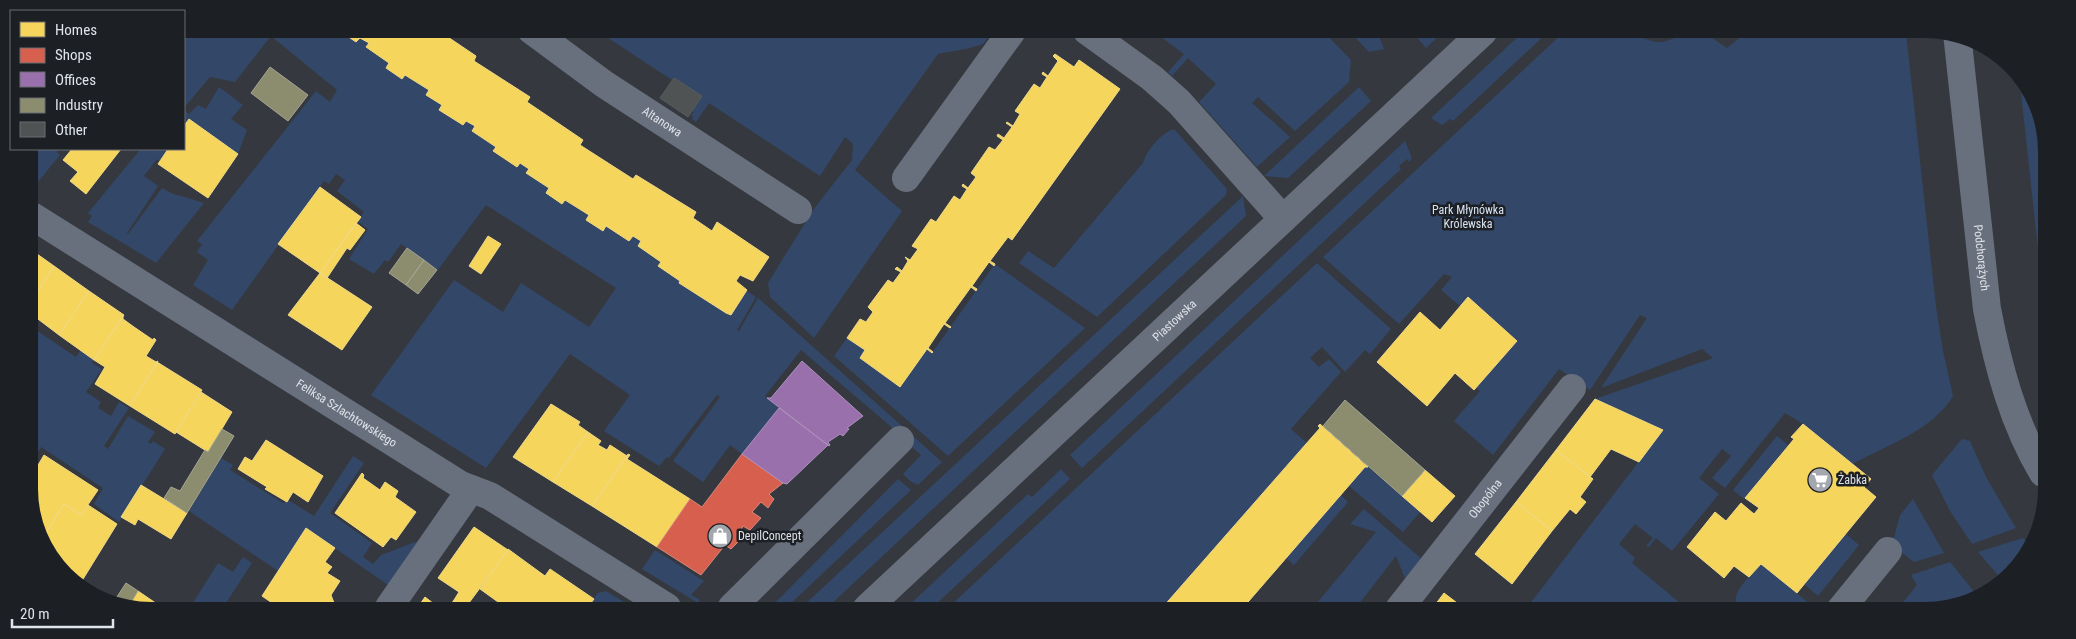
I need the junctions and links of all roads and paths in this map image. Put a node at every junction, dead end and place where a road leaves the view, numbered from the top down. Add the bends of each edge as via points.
1 (542, 38) edge
2 (1007, 38) edge
3 (1097, 38) edge
4 (1477, 38) edge
5 (1958, 42) edge
6 (906, 178) dead end
7 (798, 210) dead end
8 (1283, 219) junction
9 (38, 220) edge
10 (1572, 388) dead end
11 (900, 440) dead end
12 (2038, 463) edge
13 (471, 489) junction
14 (1888, 551) dead end
15 (1404, 601) edge
16 (1847, 601) edge
17 (393, 602) edge
18 (659, 602) edge
19 (738, 602) edge
20 (874, 602) edge

1 - 7 street, Altanowa via 604,84
2 - 6 street
3 - 8 street via 1179,102
4 - 8 street, Piastowska
5 - 12 street, Podchorążych via 1992,337 2011,403
8 - 20 street, Piastowska
9 - 13 street, Feliksa Szlachtowskiego
10 - 15 street, Obopólna
11 - 19 street
13 - 17 street
13 - 18 street, Feliksa Szlachtowskiego via 490,496
14 - 16 street

